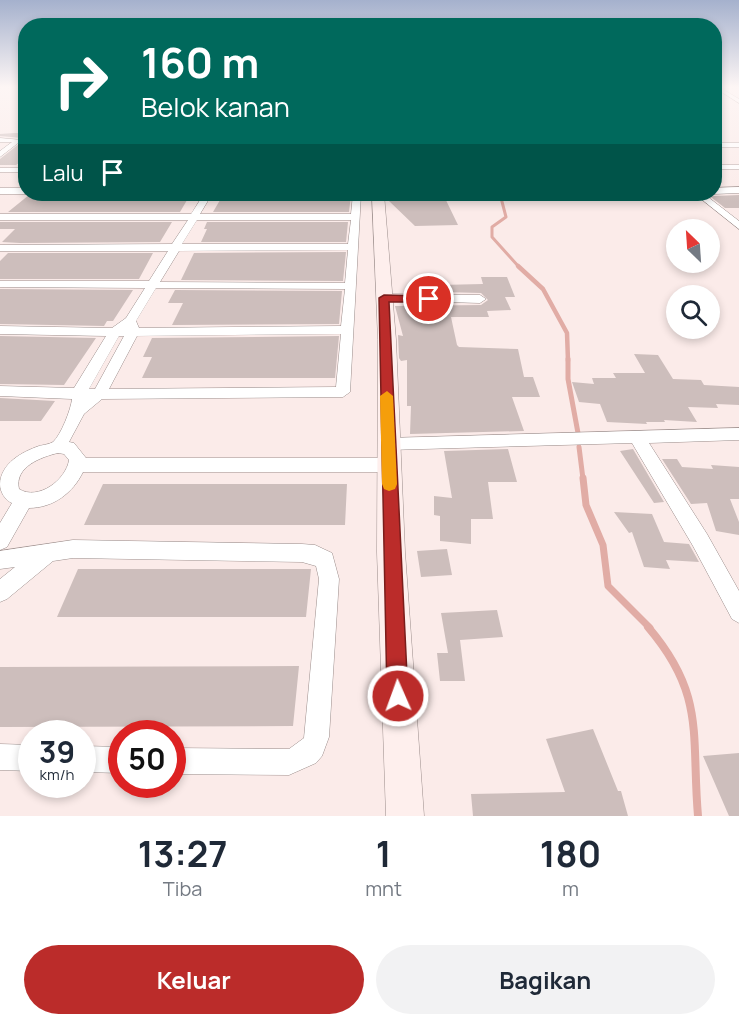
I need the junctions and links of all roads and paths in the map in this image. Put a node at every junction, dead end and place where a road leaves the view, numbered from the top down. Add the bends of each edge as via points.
1 (0, 140) edge
2 (18, 140) edge
3 (18, 141) edge
4 (739, 144) edge
5 (722, 145) edge
6 (0, 155) edge
7 (0, 170) edge
8 (18, 170) edge
9 (722, 190) edge
10 (739, 190) edge
11 (0, 191) edge
12 (18, 191) edge
13 (203, 201) edge
14 (356, 201) edge
15 (378, 201) edge
16 (708, 201) edge
17 (0, 217) edge
18 (193, 217) junction
19 (355, 217) junction
20 (739, 226) edge
21 (0, 248) edge
22 (173, 248) junction
23 (352, 248) junction
24 (0, 285) edge
25 (152, 285) junction
26 (349, 286) junction
27 (384, 298) junction
28 (480, 299) dead end
29 (132, 326) junction
30 (0, 330) edge
31 (346, 330) junction
32 (115, 332) junction
33 (0, 391) edge
34 (79, 393) junction
35 (99, 393) junction
36 (79, 410) junction
37 (739, 434) edge
38 (637, 437) junction
39 (58, 447) junction
40 (389, 454) junction
41 (78, 465) junction
42 (5, 479) edge
43 (24, 499) junction
44 (0, 542) edge
45 (48, 553) junction
46 (0, 560) edge
47 (0, 592) edge
48 (739, 612) edge
49 (0, 758) edge
50 (18, 758) edge
51 (186, 761) edge
52 (405, 816) edge

1 - 2 street
3 - 6 street
4 - 5 street
7 - 8 street
9 - 10 street
11 - 12 street
13 - 18 street
14 - 19 street
15 - 27 main road
16 - 20 street
17 - 18 street
18 - 19 street
18 - 22 street
19 - 23 street
21 - 22 street
22 - 23 street
22 - 25 street
23 - 26 street
24 - 25 street
25 - 26 street
25 - 29 street
26 - 31 street
27 - 28 street
27 - 40 main road
29 - 31 street
29 - 32 street
29 - 35 street
30 - 32 street
31 - 35 street via 343,392
32 - 34 street
33 - 34 street
34 - 35 street
34 - 36 street
35 - 36 street
36 - 39 street
37 - 38 street
38 - 40 street
38 - 48 street
39 - 41 street via 74,452
39 - 42 street via 29,457
40 - 41 street
40 - 52 main road
41 - 43 street via 58,490
42 - 43 street via 11,492
43 - 44 street
45 - 46 street
45 - 47 street
45 - 51 street via 73,549 302,553 325,560 329,579 317,737 311,751 289,762
49 - 50 street

